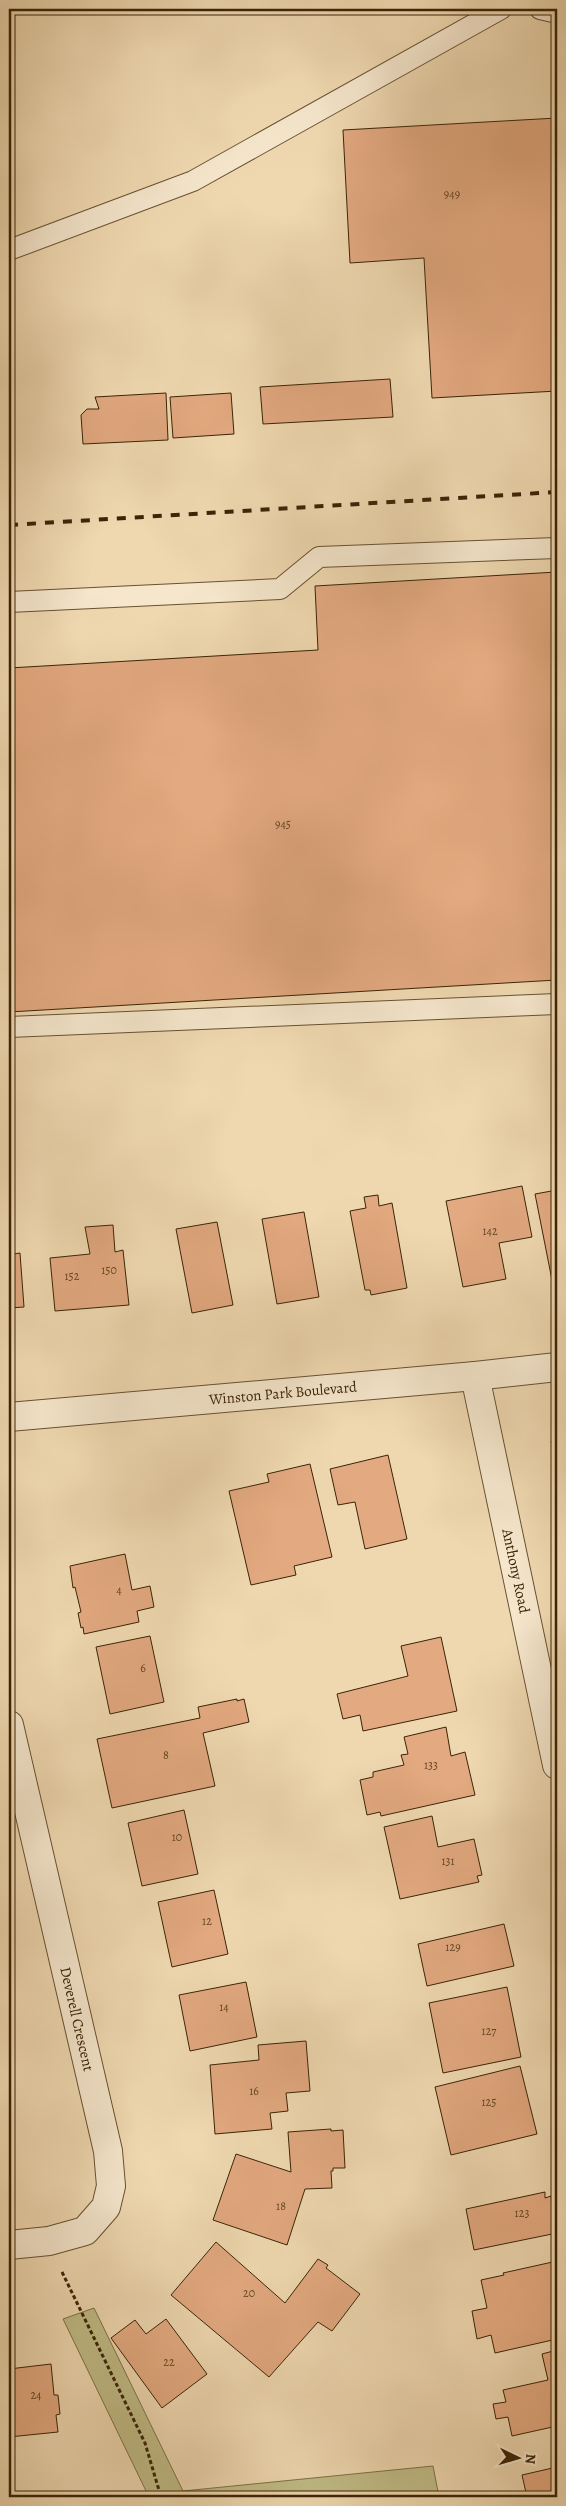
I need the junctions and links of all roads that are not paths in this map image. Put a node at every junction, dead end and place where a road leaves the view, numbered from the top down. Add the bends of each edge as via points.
1 (501, 9) edge
2 (540, 9) edge
3 (557, 13) edge
4 (9, 250) edge
5 (557, 548) edge
6 (9, 602) edge
7 (557, 1004) edge
8 (9, 1027) edge
9 (557, 1367) edge
10 (475, 1376) junction
11 (9, 1417) edge
12 (9, 1725) edge
13 (557, 1765) edge
14 (9, 2245) edge

1 - 4 lane via 194,181
2 - 3 lane
5 - 6 lane via 318,557 280,589
7 - 8 lane
9 - 10 street, Winston Park Boulevard
10 - 11 street, Winston Park Boulevard
10 - 13 street, Anthony Road
12 - 14 street, Deverell Crescent via 108,2151 111,2186 106,2207 85,2232 49,2241

